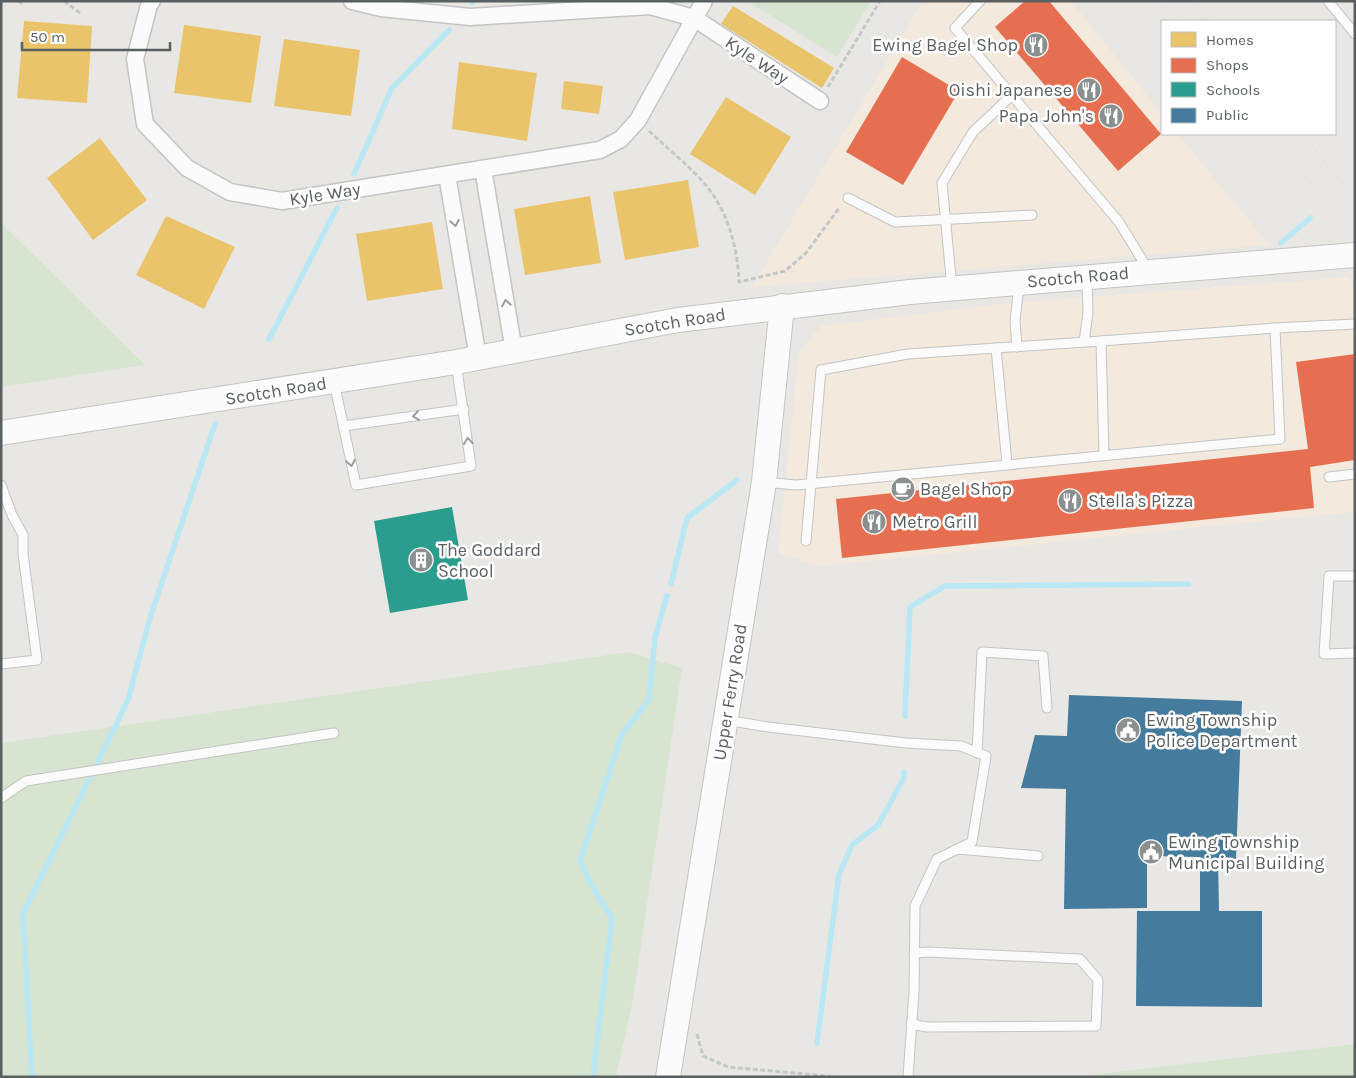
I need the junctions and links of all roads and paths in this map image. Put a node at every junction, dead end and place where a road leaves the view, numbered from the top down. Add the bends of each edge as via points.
1 (18, 1) edge
2 (24, 1) edge
3 (64, 1) edge
4 (152, 1) edge
5 (352, 1) edge
6 (704, 1) edge
7 (880, 1) edge
8 (980, 1) edge
9 (1328, 1) edge
10 (80, 13) dead end
11 (694, 18) junction
12 (1355, 34) edge
13 (1013, 94) junction
14 (820, 100) joint
15 (638, 120) junction
16 (483, 169) junction
17 (447, 175) junction
18 (848, 198) joint
19 (1032, 215) dead end
20 (946, 219) junction
21 (1355, 255) edge
22 (1150, 271) junction
23 (1086, 276) junction
24 (1020, 282) junction
25 (952, 288) junction
26 (782, 306) junction
27 (1355, 324) edge
28 (1275, 328) junction
29 (1101, 341) junction
30 (1084, 342) junction
31 (1017, 346) junction
32 (996, 348) junction
33 (514, 352) junction
34 (467, 360) junction
35 (334, 382) junction
36 (464, 409) junction
37 (344, 426) junction
38 (1, 433) edge
39 (1104, 455) junction
40 (1007, 464) junction
41 (1355, 474) edge
42 (1329, 477) dead end
43 (764, 482) junction
44 (811, 484) junction
45 (1, 485) edge
46 (806, 541) dead end
47 (1355, 576) edge
48 (1355, 653) edge
49 (1, 664) edge
50 (1047, 708) dead end
51 (726, 720) junction
52 (334, 733) dead end
53 (977, 752) junction
54 (1, 798) edge
55 (957, 849) junction
56 (1038, 856) dead end
57 (914, 953) junction
58 (911, 1024) junction
59 (697, 1031) dead end
60 (671, 1076) edge
61 (838, 1077) edge
62 (908, 1077) edge

1 - 2 path
3 - 10 path
4 - 17 street, Kyle Way via 148,5 135,59 146,124 187,168 230,192 282,201
5 - 11 street, Kyle Way via 381,8 470,17 650,6
6 - 11 street, Kyle Way
7 - 14 path
8 - 13 lane via 955,28
9 - 12 lane
11 - 14 street, Kyle Way
11 - 15 street, Kyle Way
13 - 20 lane via 973,132 942,183
13 - 22 lane via 1119,222
15 - 16 street, Kyle Way via 621,139 600,150
15 - 18 path via 703,182 720,207 738,256 739,282 785,271 806,253
16 - 17 street, Kyle Way
33 -> 16 street
17 -> 34 street
18 - 20 lane via 895,222
19 - 20 lane
20 - 25 lane
21 - 22 main road, Scotch Road
22 - 23 main road, Scotch Road
23 - 24 main road, Scotch Road
23 - 30 lane via 1088,313
24 - 25 main road, Scotch Road
24 - 31 lane via 1015,321
25 - 26 main road, Scotch Road
26 - 33 main road, Scotch Road via 678,320
26 - 43 main road, Upper Ferry Road
27 - 28 lane
28 - 29 lane
28 - 39 lane via 1280,439
29 - 30 lane
29 - 39 lane
30 - 31 lane
31 - 32 lane
32 - 40 lane
32 - 44 lane via 908,354 821,370
33 - 34 main road, Scotch Road
34 - 35 main road, Scotch Road
34 - 36 lane
35 - 37 lane
35 - 38 main road, Scotch Road
36 -> 37 lane
37 -> 36 lane via 356,486 471,466
39 - 40 lane
40 - 44 lane
41 - 42 lane
43 - 44 lane
43 - 51 main road, Upper Ferry Road
44 - 46 lane
45 - 49 lane via 23,535 37,660
47 - 48 lane via 1329,576 1324,654
50 - 53 lane via 1043,656 982,652
51 - 53 lane via 906,743 961,746
51 - 60 main road, Upper Ferry Road
52 - 54 lane via 26,781
53 - 55 lane via 986,756 972,842
55 - 56 lane
55 - 57 lane via 937,859 915,906
57 - 58 lane
57 - 58 lane via 1080,960 1098,980 1096,1026 927,1027
58 - 62 lane
59 - 61 path via 703,1056 728,1068

